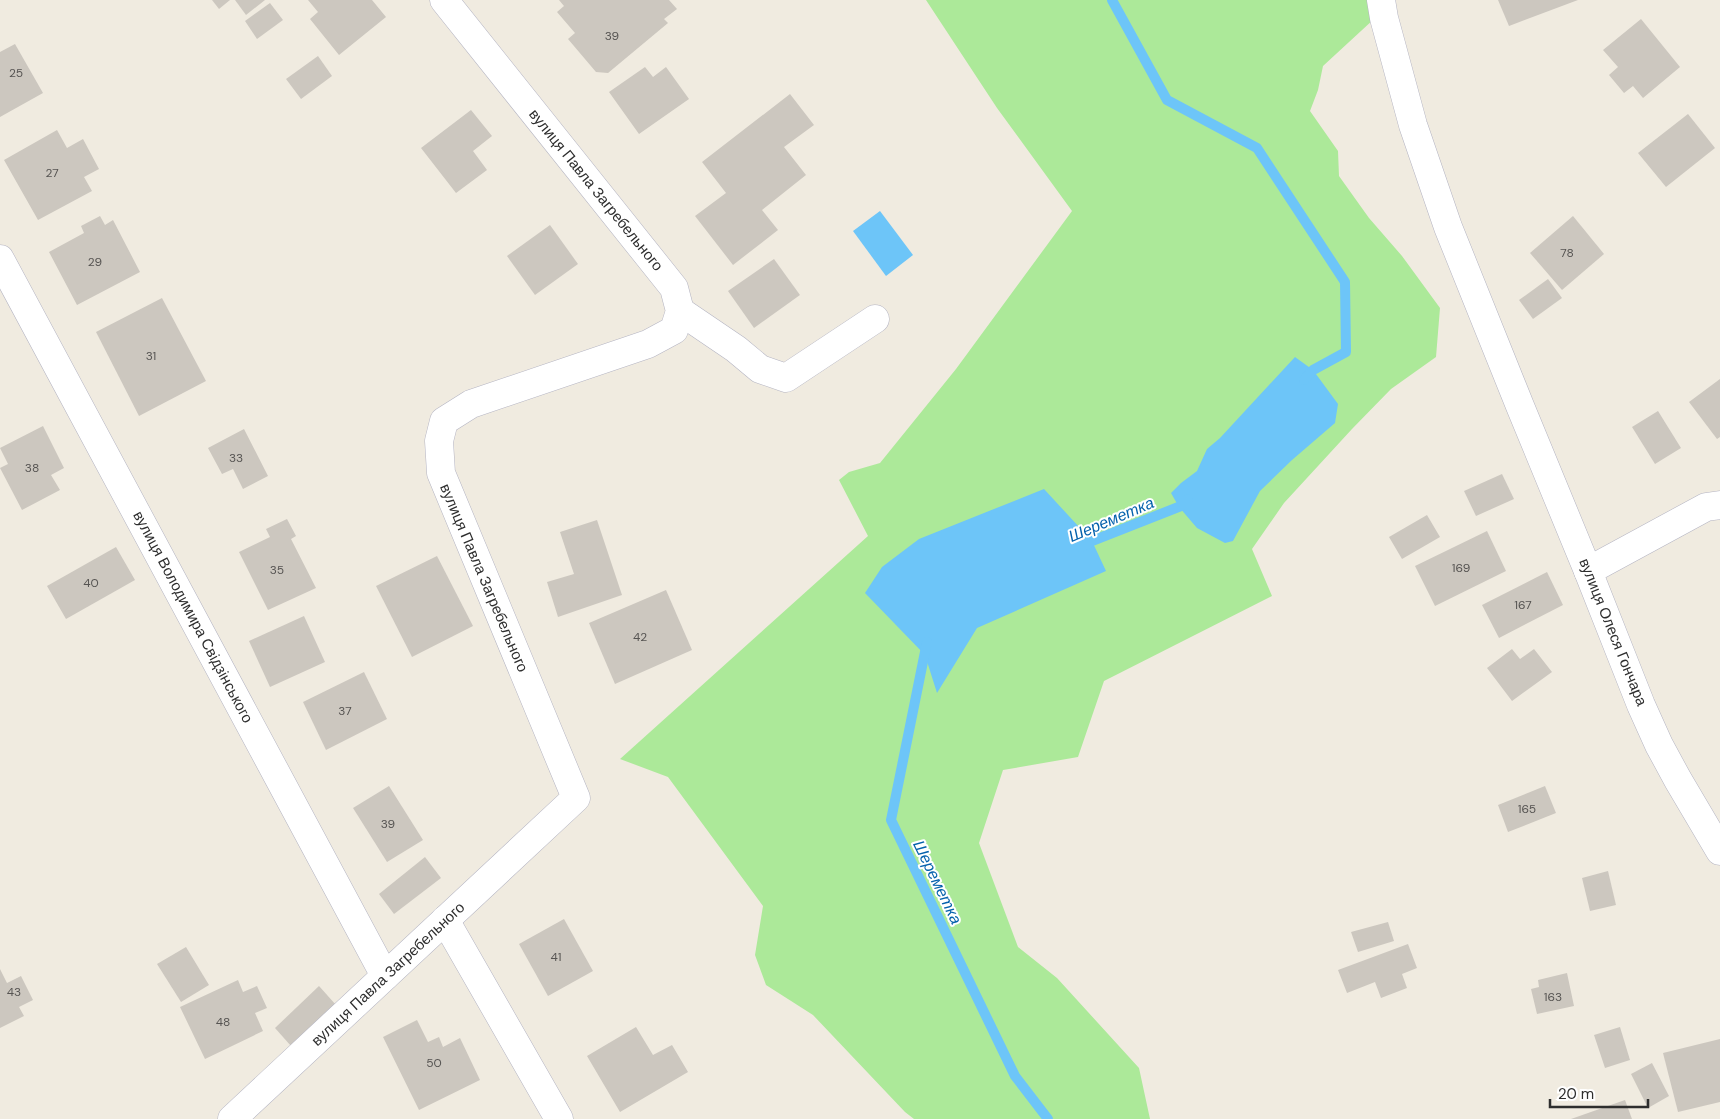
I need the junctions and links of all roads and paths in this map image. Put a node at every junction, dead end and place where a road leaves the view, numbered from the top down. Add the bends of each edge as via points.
1 (444, 0) edge
2 (1382, 0) edge
3 (0, 259) edge
4 (680, 311) junction
5 (875, 319) dead end
6 (1720, 505) edge
7 (1588, 570) junction
8 (1720, 851) edge
9 (445, 920) junction
10 (385, 976) junction
11 (232, 1119) edge
12 (559, 1119) edge

1 - 4 street, вулиця Павла Загребельного via 674,288
2 - 7 street, вулиця Олеся Гончара via 1413,125 1445,218
3 - 10 street, вулиця Володимира Свідзінського
4 - 5 street via 760,369 786,378
4 - 9 street, вулиця Павла Загребельного via 674,330 648,344 471,404 444,421 439,441 441,473 576,798
6 - 7 street via 1706,507
7 - 8 street, вулиця Олеся Гончара via 1659,745
9 - 10 street, вулиця Павла Загребельного
9 - 12 street
10 - 11 street, вулиця Павла Загребельного

